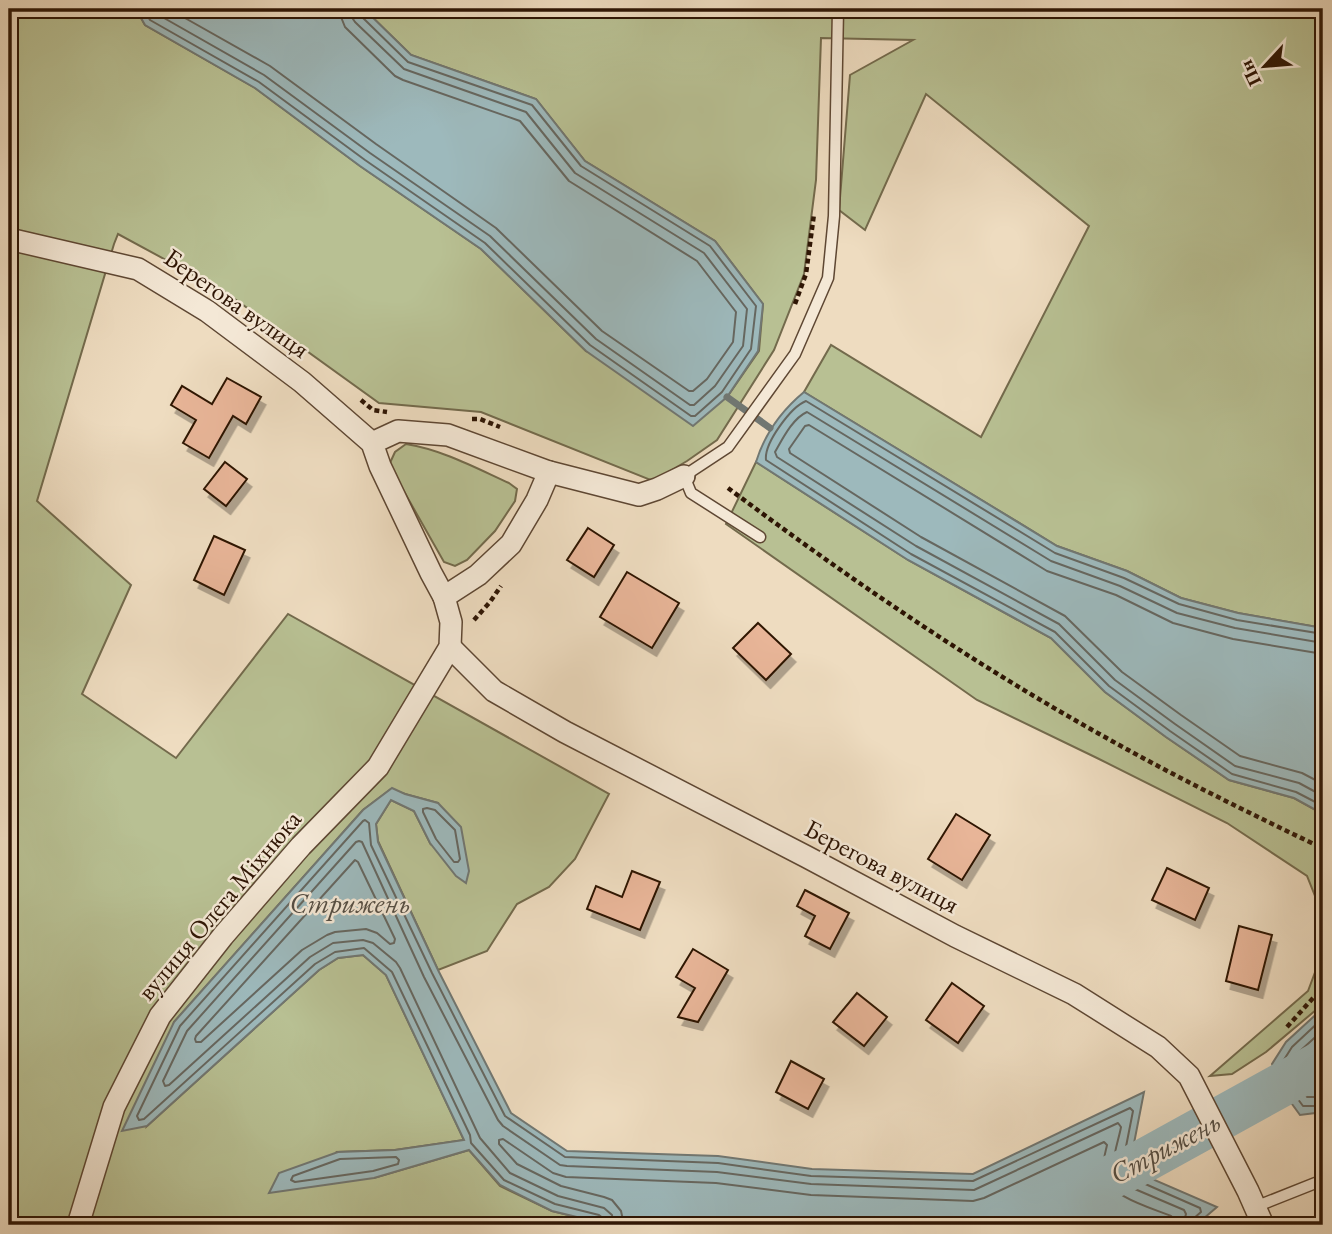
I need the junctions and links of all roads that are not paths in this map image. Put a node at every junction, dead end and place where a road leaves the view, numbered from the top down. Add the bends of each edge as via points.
1 (838, 9) edge
2 (9, 239) edge
3 (372, 443) junction
4 (549, 472) junction
5 (684, 476) junction
6 (760, 537) dead end
7 (444, 597) junction
8 (450, 647) junction
9 (1323, 1180) edge
10 (1255, 1208) edge
11 (78, 1225) edge

1 - 5 lane via 834,216 828,278 795,354 728,447
2 - 3 street, Берегова вулиця via 138,269 218,318
3 - 4 street via 398,431 448,435
3 - 7 street, Берегова вулиця
4 - 5 street via 639,495
4 - 7 street via 511,544 478,575
5 - 6 lane via 691,493
7 - 8 street, Берегова вулиця via 451,622
8 - 10 street, Берегова вулиця via 494,691 565,732 1074,994 1158,1047 1189,1076
8 - 11 street, вулиця Олега Міхнюка via 378,768 301,846 160,1016 114,1107
9 - 10 lane

